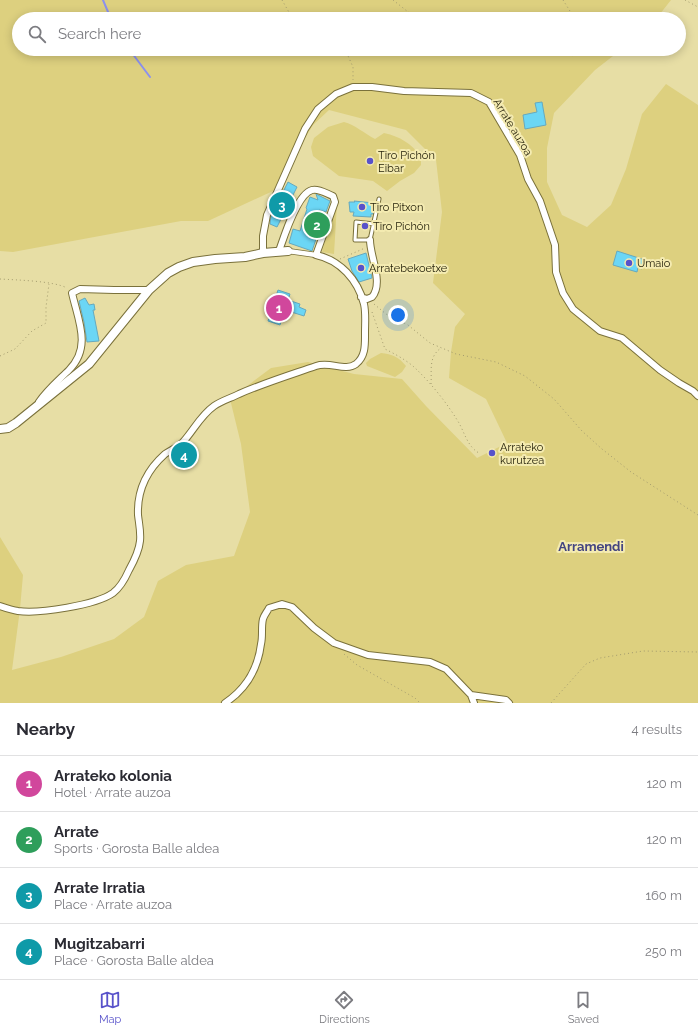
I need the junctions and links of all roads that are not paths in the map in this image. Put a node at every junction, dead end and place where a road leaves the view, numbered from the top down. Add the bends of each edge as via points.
1 (379, 199) dead end
2 (374, 224) junction
3 (370, 243) junction
4 (279, 251) junction
5 (288, 251) joint
6 (263, 253) junction
7 (316, 255) junction
8 (149, 290) junction
9 (364, 298) junction
10 (698, 396) edge
11 (37, 405) junction
12 (0, 429) edge
13 (0, 606) edge
14 (471, 695) junction
15 (225, 703) edge
16 (474, 703) edge
17 (509, 703) edge

1 - 2 lane
2 - 3 lane
2 - 3 lane via 356,222 355,240
3 - 9 street via 377,288 372,297
4 - 5 street
4 - 6 street
4 - 7 street via 298,204 306,194 318,190 333,196 335,202
5 - 7 street
6 - 8 street via 193,262 168,273
6 - 10 street, Arrate auzoa via 267,215 305,130 318,109 336,94 353,87 470,93 489,102 520,155 555,245 556,272 563,293 573,309 600,331 622,338 660,370
7 - 9 street via 340,265
8 - 11 street via 89,364
8 - 11 street via 80,289 72,293 82,335 81,352 71,368 44,394
9 - 13 street via 366,344 361,358 355,365 316,366 264,383 218,404 203,416 180,445 166,453 153,466 144,481 139,497 138,549 120,587 106,597 82,605 20,611
11 - 12 street via 16,423
14 - 15 street via 446,669 430,662 368,656 334,643 292,606 282,604 269,608 263,619 262,644 257,665 248,681
14 - 16 street
14 - 17 street via 506,700

